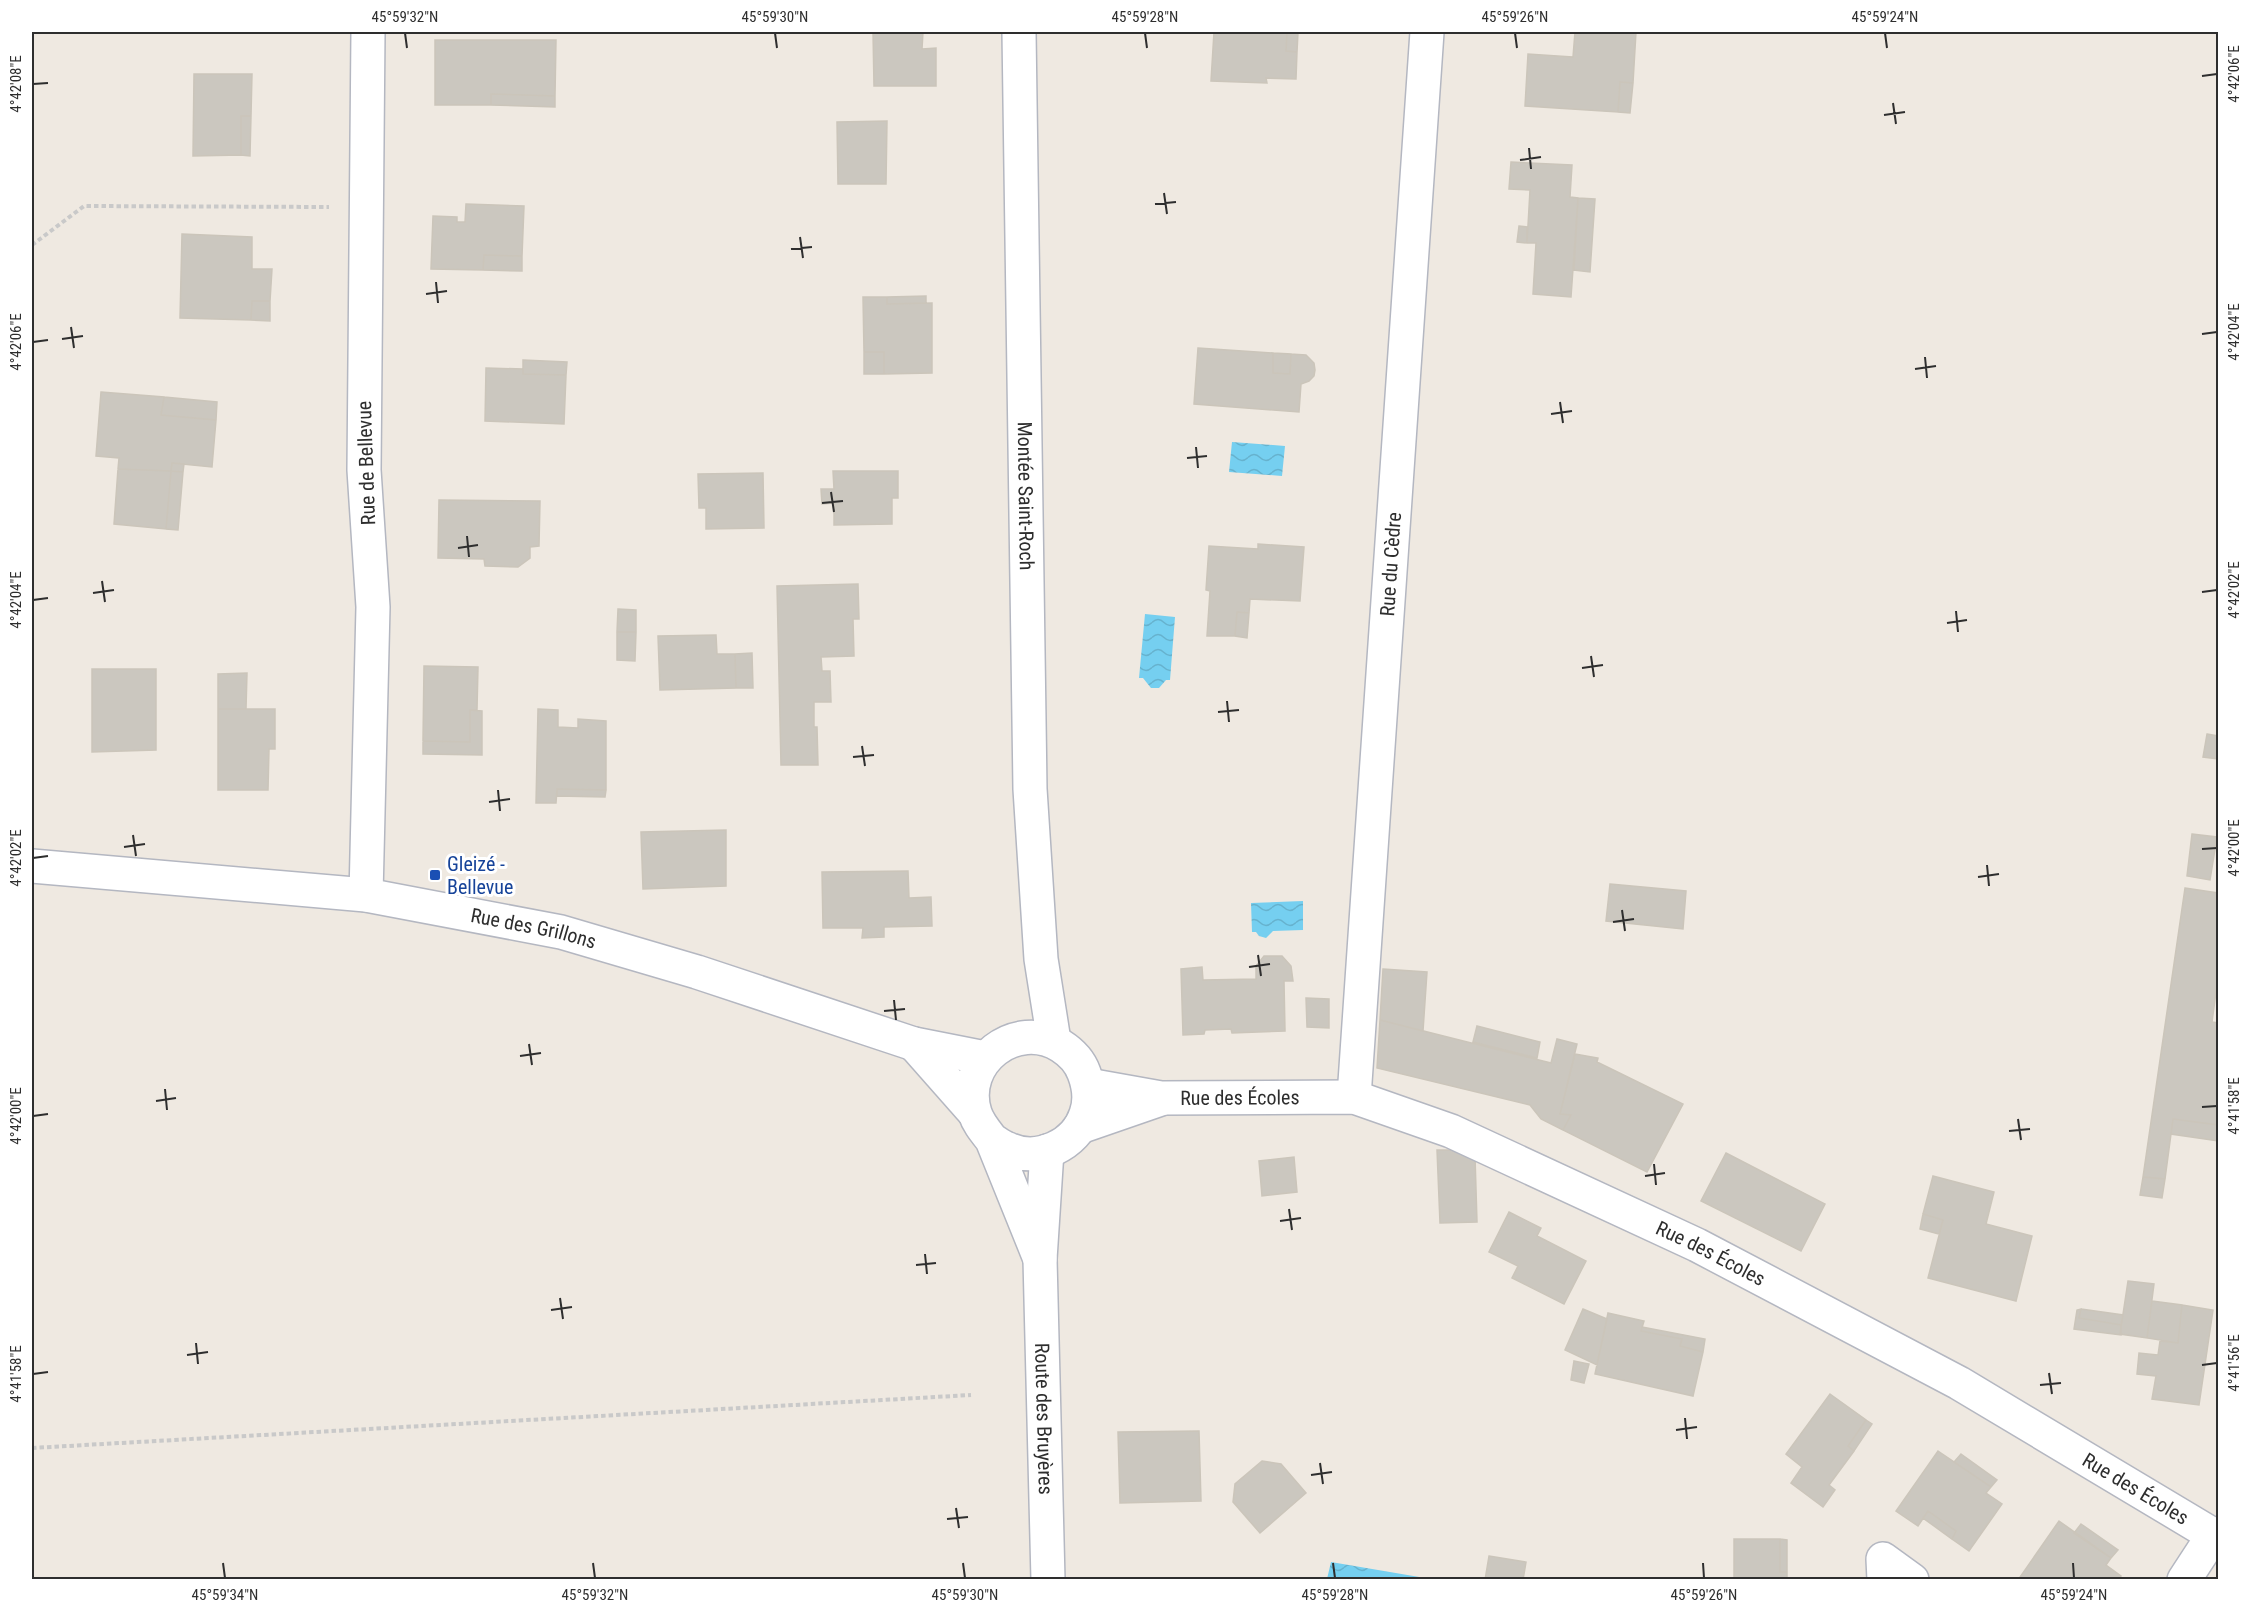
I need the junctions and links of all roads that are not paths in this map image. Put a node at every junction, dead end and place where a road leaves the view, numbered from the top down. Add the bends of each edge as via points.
1 (368, 32) edge
2 (1019, 32) edge
3 (1427, 32) edge
4 (32, 866) edge
5 (366, 895) junction
6 (1041, 959) junction
7 (1022, 1037) junction
8 (1054, 1041) junction
9 (914, 1044) junction
10 (985, 1058) junction
11 (1088, 1085) junction
12 (1161, 1098) junction
13 (1354, 1098) junction
14 (974, 1112) junction
15 (1080, 1126) junction
16 (992, 1140) junction
17 (1047, 1151) junction
18 (1040, 1259) junction
19 (2216, 1536) edge
20 (1048, 1580) edge
21 (1884, 1580) edge
22 (1912, 1580) edge
23 (2184, 1580) edge

1 - 5 street, Rue de Bellevue via 364,470 373,607
2 - 6 street, Montée Saint-Roch via 1030,789
3 - 13 street, Rue du Cèdre
4 - 5 street, Rue des Grillons
5 - 9 street, Rue des Grillons via 561,932 698,972
6 - 7 street
6 - 8 street
7 - 8 street
7 - 10 street via 1008,1041
8 - 11 street via 1082,1067
9 - 10 street, Rue des Grillons
9 - 14 street
10 - 14 street via 972,1092
11 - 12 street, Rue des Écoles
11 - 15 street via 1086,1113
12 - 13 street, Rue des Écoles
12 - 15 street, Rue des Écoles
13 - 19 street, Rue des Écoles via 1451,1131 1697,1245 1959,1383
14 - 16 street
15 - 17 street via 1060,1146
16 - 17 street via 1008,1150 1028,1154
16 - 18 street
17 - 18 street, Route des Bruyères
18 - 20 street, Route des Bruyères
19 - 23 street
21 - 22 street via 1883,1559

